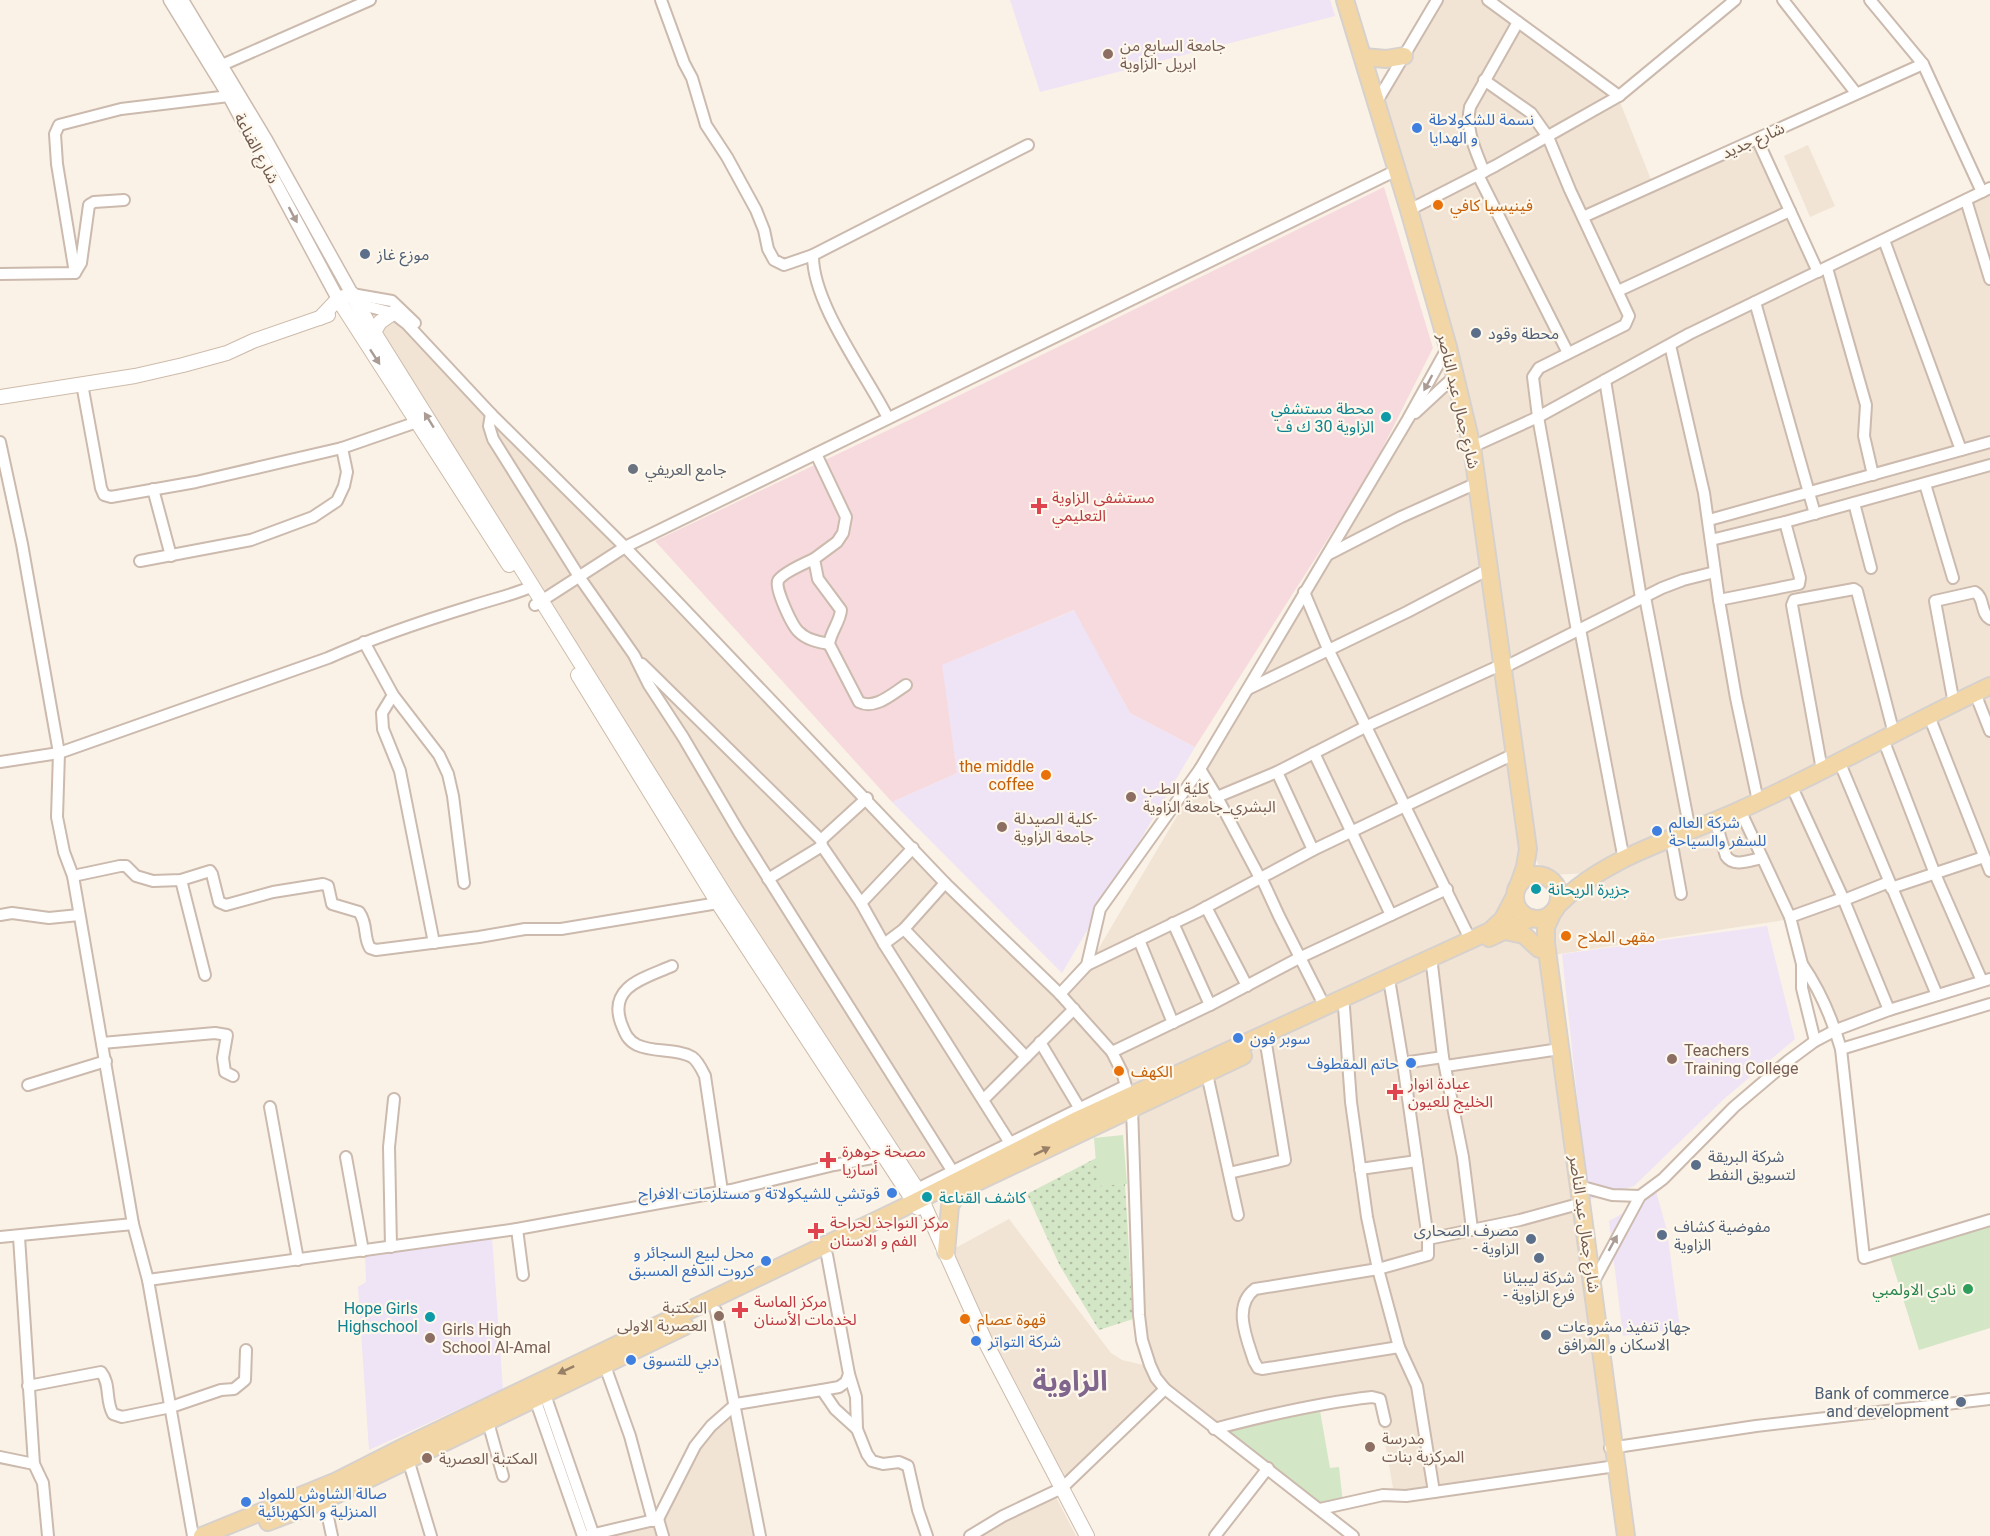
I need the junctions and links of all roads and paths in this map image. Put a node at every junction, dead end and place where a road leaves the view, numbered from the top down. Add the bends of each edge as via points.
1 (170, 0) edge
2 (182, 0) edge
3 (370, 0) edge
4 (661, 0) edge
5 (1345, 0) edge
6 (1437, 0) edge
7 (1488, 0) edge
8 (1736, 0) edge
9 (1783, 0) edge
10 (1870, 0) edge
11 (1518, 22) junction
12 (1404, 56) junction
13 (1363, 57) junction
14 (1923, 64) junction
15 (222, 65) junction
16 (1484, 80) junction
17 (1856, 93) junction
18 (229, 96) junction
19 (1619, 96) junction
20 (1376, 103) junction
21 (1548, 137) junction
22 (1757, 139) junction
23 (1028, 146) dead end
24 (1397, 170) junction
25 (1481, 173) junction
26 (1986, 190) edge
27 (124, 200) dead end
28 (1966, 200) junction
29 (1409, 210) junction
30 (1790, 211) junction
31 (1583, 217) junction
32 (1884, 240) junction
33 (813, 255) junction
34 (1822, 270) junction
35 (75, 273) junction
36 (0, 274) edge
37 (1990, 279) edge
38 (1618, 291) junction
39 (355, 299) junction
40 (1755, 302) junction
41 (340, 304) junction
42 (393, 313) junction
43 (374, 332) junction
44 (1670, 345) junction
45 (1448, 347) junction
46 (1568, 353) junction
47 (441, 360) junction
48 (1455, 376) junction
49 (1605, 380) junction
50 (82, 384) junction
51 (0, 397) edge
52 (491, 414) junction
53 (1538, 417) junction
54 (888, 418) junction
55 (1408, 419) junction
56 (417, 422) junction
57 (0, 442) edge
58 (1990, 442) edge
59 (1472, 447) junction
60 (342, 448) junction
61 (1961, 450) junction
62 (816, 454) junction
63 (1990, 465) edge
64 (1873, 475) junction
65 (1477, 483) junction
66 (1925, 484) junction
67 (153, 489) junction
68 (1809, 492) junction
69 (1854, 503) junction
70 (1815, 514) junction
71 (1708, 520) junction
72 (1785, 522) junction
73 (1711, 540) junction
74 (625, 547) junction
75 (1328, 555) junction
76 (171, 556) junction
77 (814, 559) junction
78 (140, 561) dead end
79 (1490, 568) junction
80 (1871, 568) dead end
81 (1715, 572) junction
82 (580, 578) junction
83 (1953, 578) dead end
84 (529, 587) junction
85 (1304, 592) junction
86 (1643, 598) junction
87 (1719, 600) junction
88 (539, 603) junction
89 (1990, 619) edge
90 (1579, 630) junction
91 (364, 642) junction
92 (829, 644) junction
93 (1328, 649) junction
94 (634, 656) junction
95 (1503, 666) junction
96 (906, 685) dead end
97 (1248, 689) junction
98 (1983, 690) edge
99 (393, 695) junction
100 (1954, 704) junction
101 (1929, 716) junction
102 (1368, 726) junction
103 (1990, 731) edge
104 (1888, 736) junction
105 (59, 753) junction
106 (1314, 753) junction
107 (1514, 754) junction
108 (1839, 761) junction
109 (0, 762) edge
110 (1200, 769) junction
111 (1821, 770) junction
112 (1277, 772) junction
113 (1791, 785) junction
114 (1217, 797) junction
115 (867, 798) junction
116 (1758, 801) junction
117 (1406, 806) junction
118 (1740, 810) junction
119 (1715, 820) junction
120 (1690, 831) junction
121 (1351, 832) junction
122 (1671, 839) junction
123 (822, 843) junction
124 (913, 848) junction
125 (1528, 849) junction
126 (1313, 850) junction
127 (1762, 858) junction
128 (1624, 860) junction
129 (1988, 863) edge
130 (1935, 874) junction
131 (1594, 875) junction
132 (73, 876) junction
133 (1546, 876) junction
134 (1261, 878) junction
135 (768, 879) junction
136 (181, 880) junction
137 (464, 883) dead end
138 (945, 883) junction
139 (1890, 885) junction
140 (1447, 889) junction
141 (1517, 890) junction
142 (1681, 894) dead end
143 (1844, 899) junction
144 (723, 900) junction
145 (861, 903) junction
146 (1206, 907) junction
147 (1555, 909) junction
148 (0, 915) edge
149 (79, 915) junction
150 (1391, 915) junction
151 (1790, 917) junction
152 (1532, 919) junction
153 (1173, 923) junction
154 (904, 928) junction
155 (1504, 931) junction
156 (1470, 939) junction
157 (1139, 940) junction
158 (434, 943) junction
159 (884, 944) junction
160 (1539, 949) junction
161 (1301, 957) junction
162 (1802, 964) junction
163 (1087, 965) junction
164 (1432, 965) junction
165 (672, 966) dead end
166 (205, 975) dead end
167 (1986, 980) edge
168 (1390, 985) junction
169 (1247, 986) junction
170 (1060, 994) junction
171 (1937, 995) junction
172 (1990, 1004) edge
173 (1210, 1005) junction
174 (1324, 1005) junction
175 (1344, 1007) junction
176 (1074, 1009) junction
177 (1889, 1010) junction
178 (1173, 1023) junction
179 (1836, 1030) junction
180 (1815, 1041) junction
181 (1040, 1042) junction
182 (102, 1043) junction
183 (1266, 1044) junction
184 (1841, 1049) junction
185 (1553, 1050) junction
186 (1112, 1052) junction
187 (1026, 1056) junction
188 (106, 1061) junction
189 (1444, 1062) junction
190 (1403, 1063) junction
191 (1207, 1074) junction
192 (233, 1076) dead end
193 (28, 1085) dead end
194 (1129, 1097) junction
195 (394, 1100) dead end
196 (984, 1100) junction
197 (270, 1107) dead end
198 (1080, 1109) junction
199 (1010, 1143) junction
200 (889, 1155) junction
201 (346, 1157) dead end
202 (1417, 1161) junction
203 (1360, 1169) junction
204 (953, 1172) junction
205 (1229, 1173) junction
206 (1579, 1186) junction
207 (722, 1191) junction
208 (958, 1191) junction
209 (1640, 1196) junction
210 (920, 1201) junction
211 (1579, 1204) junction
212 (1238, 1215) dead end
213 (1990, 1220) edge
214 (133, 1224) junction
215 (517, 1229) junction
216 (1472, 1229) junction
217 (0, 1237) edge
218 (19, 1237) junction
219 (1428, 1239) junction
220 (391, 1247) junction
221 (363, 1251) junction
222 (946, 1252) junction
223 (827, 1255) junction
224 (298, 1260) junction
225 (1378, 1269) junction
226 (523, 1275) dead end
227 (148, 1280) junction
228 (1590, 1287) junction
229 (716, 1311) junction
230 (1399, 1347) junction
231 (246, 1350) dead end
232 (605, 1366) junction
233 (849, 1374) junction
234 (28, 1386) junction
235 (1165, 1389) junction
236 (822, 1390) junction
237 (538, 1391) junction
238 (1990, 1399) edge
239 (736, 1404) junction
240 (171, 1407) junction
241 (1385, 1421) dead end
242 (488, 1422) junction
243 (857, 1429) junction
244 (1214, 1429) junction
245 (1611, 1448) junction
246 (406, 1453) junction
247 (0, 1457) edge
248 (34, 1464) junction
249 (1609, 1467) junction
250 (1268, 1468) junction
251 (502, 1476) dead end
252 (1058, 1491) junction
253 (1434, 1492) junction
254 (322, 1494) junction
255 (1320, 1509) junction
256 (656, 1520) junction
257 (48, 1536) edge
258 (193, 1536) edge
259 (202, 1536) edge
260 (231, 1536) edge
261 (332, 1536) edge
262 (431, 1536) edge
263 (589, 1536) edge
264 (663, 1536) edge
265 (760, 1536) edge
266 (927, 1536) edge
267 (970, 1536) edge
268 (1077, 1536) edge
269 (1087, 1536) edge
270 (1215, 1536) edge
271 (1353, 1536) edge
272 (1617, 1536) edge
273 (1626, 1536) edge

1 - 18 street, شارع القناعة
2 - 15 street, شارع القناعة
3 - 15 street
4 - 33 street via 706,125 756,210 774,260 784,265
5 - 13 main road, شارع جمال عبد الناصر
6 - 12 street
7 - 11 street
8 - 19 street
9 - 17 street
10 - 14 street
11 - 16 street
11 - 19 street
12 - 13 main road
12 - 20 street
13 - 20 main road, شارع جمال عبد الناصر
14 - 17 street, شارع جديد
14 - 26 street
15 - 39 street, شارع القناعة
16 - 21 street via 1531,113
16 - 25 street via 1468,115
17 - 22 street, شارع جديد
18 - 35 street via 121,109 59,125 55,134 57,164
18 -> 41 street, شارع القناعة
19 - 21 street
20 - 24 main road, شارع جمال عبد الناصر
21 - 25 street
21 - 31 street
22 - 30 street
22 - 31 street, شارع جديد
23 - 33 street
24 - 29 main road, شارع جمال عبد الناصر
24 - 54 street
25 - 29 street
25 - 46 street
26 - 28 street
27 - 35 street via 89,205 81,263
28 - 32 street
28 - 37 street
29 - 45 main road, شارع جمال عبد الناصر
30 - 34 street
30 - 38 street
31 - 38 street
32 - 34 street
32 - 61 street
33 - 54 street via 817,288
34 - 40 street
34 - 64 street via 1866,405 1864,436
35 - 36 street
38 - 46 street via 1629,316 1627,322
39 - 41 main road
39 - 42 street
39 - 43 main road
39 - 47 street via 392,300 415,323
40 - 44 street
40 - 68 street
41 - 50 main road via 320,318 226,353 135,376
41 -> 56 main road
42 - 43 main road
42 - 47 street
84 -> 43 main road
44 - 49 street
44 - 71 street
45 - 48 main road, شارع جمال عبد الناصر
45 -> 55 street
46 - 53 street via 1534,374
47 - 52 street
48 - 55 street
48 - 59 main road, شارع جمال عبد الناصر
49 - 53 street
49 - 86 street
50 - 51 main road
50 - 67 street via 100,488 111,497
52 - 74 street
52 - 82 street via 493,439
53 - 59 street
53 - 90 street
54 - 62 street
55 - 75 street
56 - 60 street
56 - 84 main road
57 - 105 street
58 - 61 street
59 - 65 main road, شارع جمال عبد الناصر
60 - 67 street
60 - 76 street via 347,472 344,486 337,501 313,517 251,540
61 - 64 street
62 - 74 street
62 - 77 street via 846,517 837,542
63 - 66 street
64 - 68 street
65 - 75 street
65 - 79 main road, شارع جمال عبد الناصر
66 - 69 street
66 - 83 street
67 - 76 street
68 - 70 street
68 - 71 street
69 - 70 street
69 - 80 street
70 - 72 street
71 - 73 street
72 - 73 street
72 - 87 street via 1800,578 1798,584
73 - 81 street
74 - 82 street
74 - 115 street
75 - 85 street
76 - 78 street
77 - 92 street via 818,579 841,610
77 - 92 street via 780,578 777,591 798,632
79 - 93 street
79 - 95 main road, شارع جمال عبد الناصر
81 - 86 street via 1676,582
81 - 87 street
82 - 88 street
82 - 94 street
84 - 88 main road
84 - 91 street
85 - 93 street
85 - 97 street
86 - 90 street
86 - 120 street
87 - 116 street
88 - 144 main road
89 - 100 street via 1975,592 1935,601
90 - 95 street
90 - 128 street
91 - 99 street
91 - 105 street
92 - 96 street via 859,702 875,704
93 - 97 street
93 - 102 street
94 - 123 street
94 - 135 street
95 - 102 street
95 - 107 main road, شارع جمال عبد الناصر
97 - 110 street
98 - 100 main road
98 - 103 street
99 - 137 street via 439,755 448,774
99 - 158 street via 382,713 383,729 400,771
100 - 101 main road
101 - 104 main road
101 - 129 street
102 - 106 street
102 - 117 street
104 - 108 main road
104 - 111 street via 1857,591 1794,600
104 - 130 street
105 - 109 street
105 - 132 street via 57,817
106 - 112 street
106 - 121 street
107 - 117 street
107 - 125 main road, شارع جمال عبد الناصر
108 - 111 main road
108 - 139 street
110 - 114 street
110 - 163 street via 1100,909
111 - 113 main road
112 - 114 street
112 - 126 street
113 - 116 main road
113 - 143 street
114 - 134 street
115 - 123 street
115 - 124 street
116 - 118 main road
117 - 121 street
117 - 140 street
118 - 119 main road
118 - 127 street
119 - 120 main road
119 - 127 street via 1730,861
120 - 122 main road
121 - 126 street
121 - 150 street
122 - 128 main road
122 - 142 street
123 - 135 street
123 - 145 street
124 - 138 street
124 - 145 street
125 - 133 main road, شارع جمال عبد الناصر
125 - 141 main road, شارع جمال عبد الناصر
126 - 134 street
127 - 151 street
128 - 131 main road
129 - 130 street
130 - 139 street
130 - 167 street
131 - 133 main road
131 - 147 main road
132 - 136 street via 126,866 141,879
132 - 149 street
133 - 141 main road via 1530,875
133 - 147 main road via 1558,889
134 - 146 street
134 - 161 street
135 - 204 street
136 - 158 street via 210,871 219,902 226,905 323,884 328,886 332,904 359,912 363,917 370,948 383,950
136 - 166 street
138 - 154 street
138 - 170 street
139 - 143 street
139 - 171 street
140 - 150 street
140 - 156 street
141 - 152 main road via 1518,908
141 - 156 main road, شارع جمال عبد الناصر via 1508,912 1497,925
143 - 151 street
143 - 177 street
144 - 158 street via 561,928 525,929
144 - 200 main road
145 - 159 street
146 - 153 street
146 - 169 street
147 - 152 main road via 1541,919
147 - 206 main road, شارع جمال عبد الناصر via 1546,927 1546,943
148 - 149 street
149 - 182 street
150 - 161 street
151 - 162 street
152 - 155 main road
152 - 160 main road, شارع جمال عبد الناصر
153 - 157 street
153 - 173 street
154 - 159 street
154 - 187 street
155 - 160 main road via 1524,935
155 - 164 main road
156 - 174 main road, شارع جمال عبد الناصر
157 - 163 street
157 - 178 street
159 - 196 street
160 - 185 main road, شارع جمال عبد الناصر
161 - 169 street
161 - 174 street
162 - 179 street
162 - 180 street via 1802,988
163 - 170 street
164 - 168 main road
164 - 189 street
165 - 207 street via 633,983 620,996 618,1015 626,1037 637,1044 692,1057 700,1066 705,1076
167 - 171 street
168 - 175 main road
168 - 190 street
169 - 173 street
170 - 176 street
171 - 177 street
172 - 184 street
173 - 178 street
174 - 194 main road, شارع جمال عبد الناصر
175 - 183 main road
175 - 203 street
176 - 181 street
176 - 186 street
177 - 179 street
178 - 186 street
179 - 180 street
179 - 184 street
180 - 209 street via 1750,1093 1663,1179
181 - 187 street
181 - 198 street
182 - 188 street
182 - 192 street via 227,1035 225,1072
183 - 191 main road
183 - 205 street via 1285,1160
184 - 213 street via 1864,1258
185 - 189 street
185 - 211 main road, شارع جمال عبد الناصر
186 - 194 street
187 - 196 street
188 - 193 street
188 - 214 street
189 - 190 street
189 - 216 street via 1463,1157
190 - 202 street
191 - 194 main road
191 - 205 street
194 - 198 street
208 -> 194 main road
194 - 210 main road
194 - 235 street via 1142,1340 1156,1378
195 - 220 street via 389,1147
196 - 199 street
197 - 224 street
198 - 199 street
199 - 204 street
200 - 207 street
200 - 210 main road
201 - 221 street
202 - 203 street
202 - 219 street
203 - 225 street
204 - 210 street
205 - 212 street
206 - 209 street via 1612,1195
206 - 211 main road, شارع جمال عبد الناصر
207 - 215 street
208 - 210 main road
208 - 222 main road via 950,1206
228 -> 209 street
210 - 222 main road
210 - 223 main road
210 -> 237 main road
210 - 252 main road via 983,1354
211 - 216 street
211 - 228 main road, شارع جمال عبد الناصر
214 - 218 street
214 - 227 street
215 - 220 street
215 - 226 street
216 - 219 street
217 - 218 street
218 - 234 street
219 - 225 street via 1425,1257
220 - 221 street
221 - 224 street
222 - 252 main road
223 - 229 main road
223 - 233 street
224 - 227 street
225 - 230 street
225 - 230 street via 1255,1289 1244,1303 1242,1313 1247,1339 1256,1365 1262,1369
227 - 240 street
228 - 245 main road, شارع جمال عبد الناصر
229 - 232 main road
229 - 239 street
230 - 253 street via 1417,1386
231 - 240 street via 245,1380 241,1384
232 - 237 main road
232 - 256 street
233 - 236 street via 839,1387
233 - 243 street via 856,1397
234 - 240 street via 101,1372 113,1414 122,1417
234 - 248 street
235 - 244 street
235 - 252 street
236 - 239 street
236 - 243 street via 835,1409
237 - 242 main road
237 - 246 main road
237 - 263 street
238 - 245 street via 1756,1426
239 - 256 street via 695,1446
239 - 265 street
240 - 258 street
241 - 244 street via 1382,1402 1372,1397 1273,1413
242 - 246 main road
242 - 251 street
243 - 266 street via 872,1461 908,1466
244 - 250 street
245 - 249 main road, شارع جمال عبد الناصر
245 - 273 main road, شارع جمال عبد الناصر
246 - 254 main road
246 - 262 street
247 - 248 street
248 - 257 street via 43,1483
249 - 253 street
249 - 272 main road, شارع جمال عبد الناصر
250 - 255 street
250 - 270 street
252 - 267 street
252 - 268 main road
252 - 269 main road
253 - 255 street via 1383,1495
254 - 259 main road
254 - 260 main road
254 - 261 street
255 - 271 street
256 - 263 street
256 - 264 street

